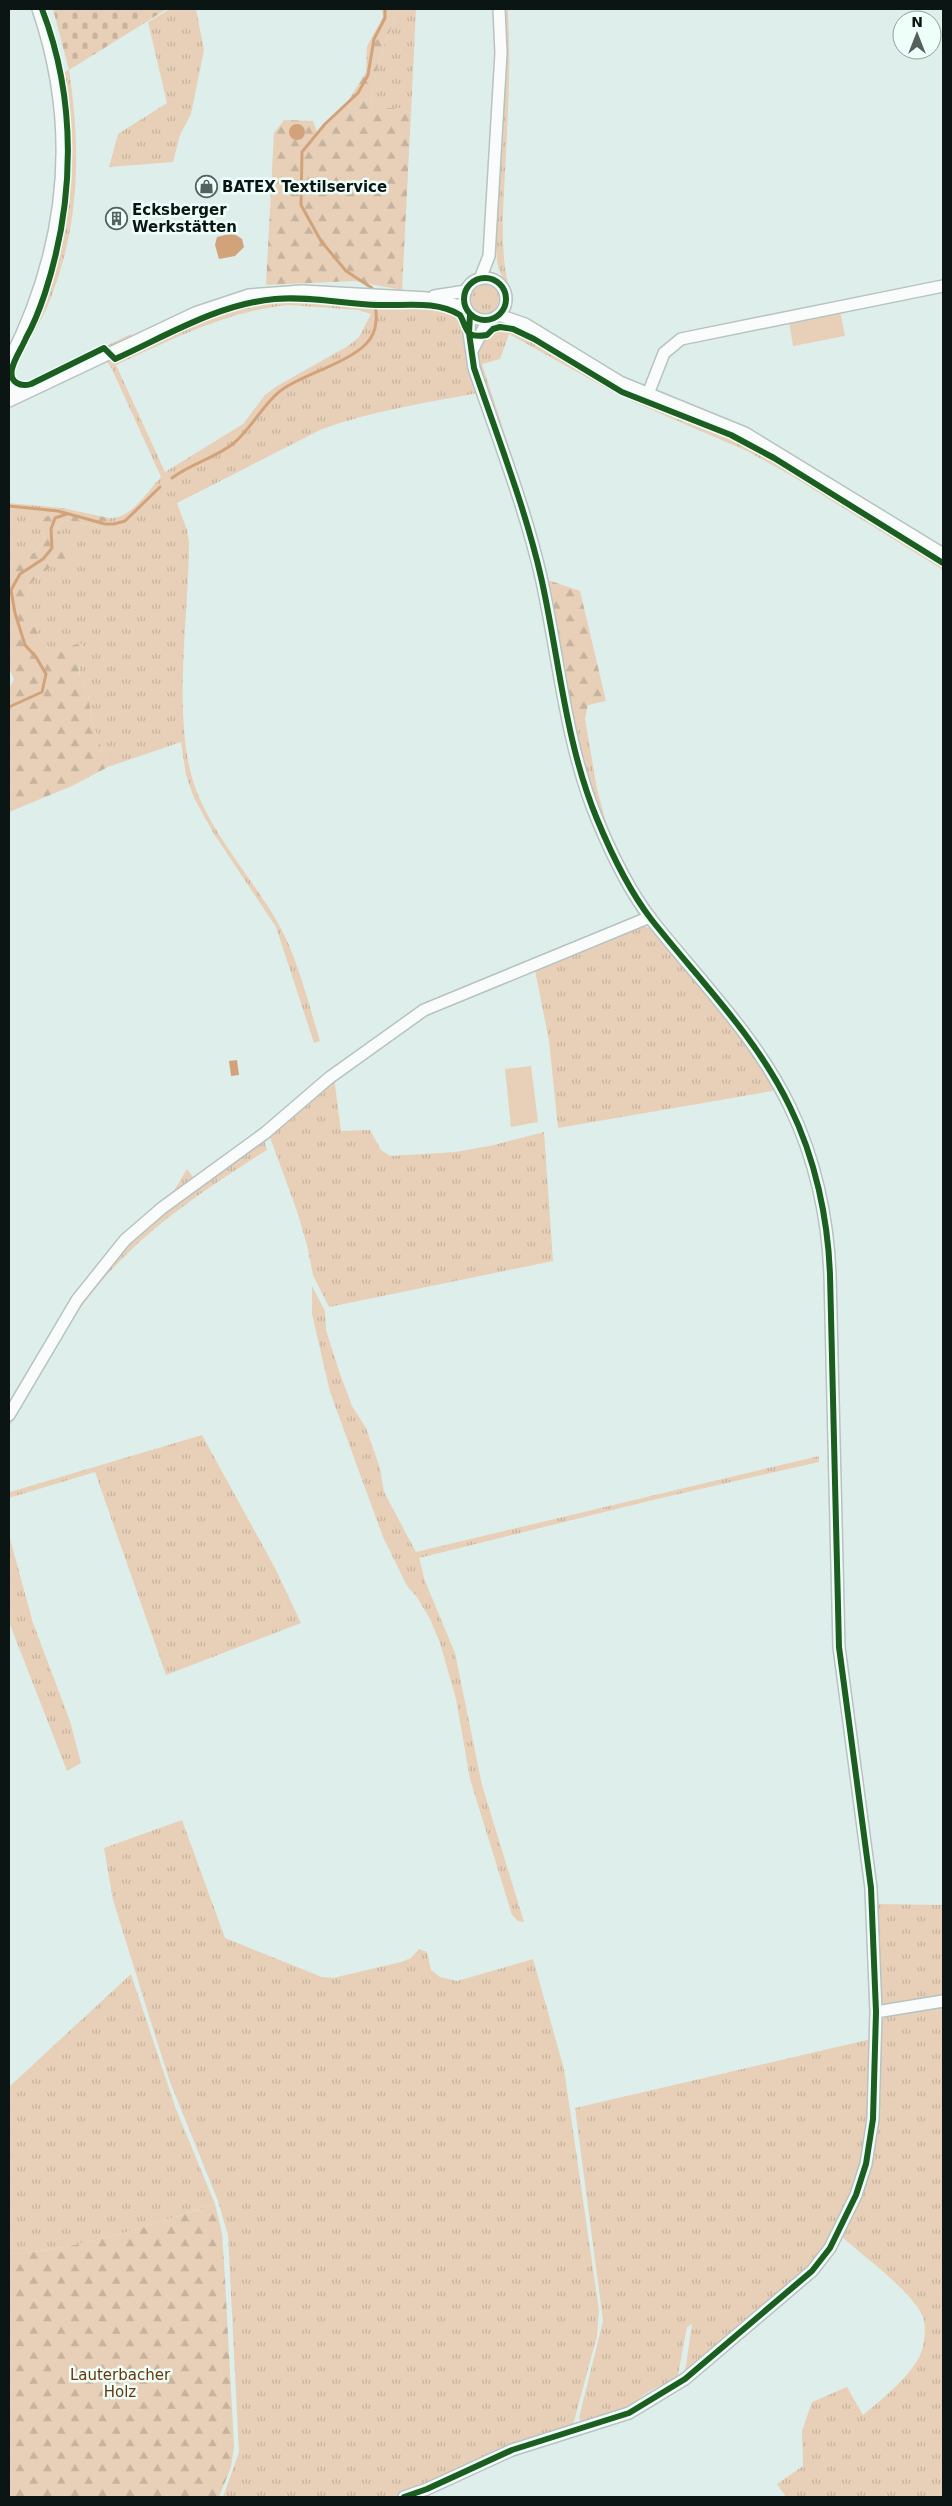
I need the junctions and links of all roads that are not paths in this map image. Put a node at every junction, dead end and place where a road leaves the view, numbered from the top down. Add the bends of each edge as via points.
1 (38, 9) edge
2 (499, 9) edge
3 (489, 256) junction
4 (480, 278) junction
5 (495, 280) junction
6 (943, 286) edge
7 (466, 291) junction
8 (427, 298) junction
9 (506, 302) junction
10 (468, 310) junction
11 (493, 318) junction
12 (525, 324) junction
13 (473, 349) junction
14 (9, 361) edge
15 (9, 388) edge
16 (25, 394) junction
17 (648, 394) junction
18 (9, 401) edge
19 (943, 554) edge
20 (650, 917) junction
21 (9, 1415) edge
22 (943, 2001) edge
23 (876, 2012) junction
24 (404, 2497) edge

1 - 14 street via 58,88 61,187 56,230 44,277
2 - 3 street via 501,53
3 - 4 street
3 - 5 street
4 - 5 street
4 - 7 street
5 - 9 street via 504,290
6 - 17 street via 681,339 664,353
7 - 8 street
7 - 10 street
8 - 10 street
8 - 16 street via 283,291 249,295 195,313
9 - 11 street
9 - 12 street
10 - 11 street via 477,319
10 - 13 street
11 - 12 street
11 - 13 street
12 - 17 street via 620,382
13 - 20 street via 474,368 540,572 584,786 613,855
15 - 16 street
16 - 18 street
17 - 19 street via 745,433
20 - 21 street via 424,1010 329,1078 264,1133 162,1208 125,1240 77,1300
20 - 23 street via 734,1020 790,1105 806,1145 827,1226 839,1647 872,1888
22 - 23 street
23 - 24 street via 873,2120 864,2171 844,2224 812,2271 701,2367 629,2413 512,2450

